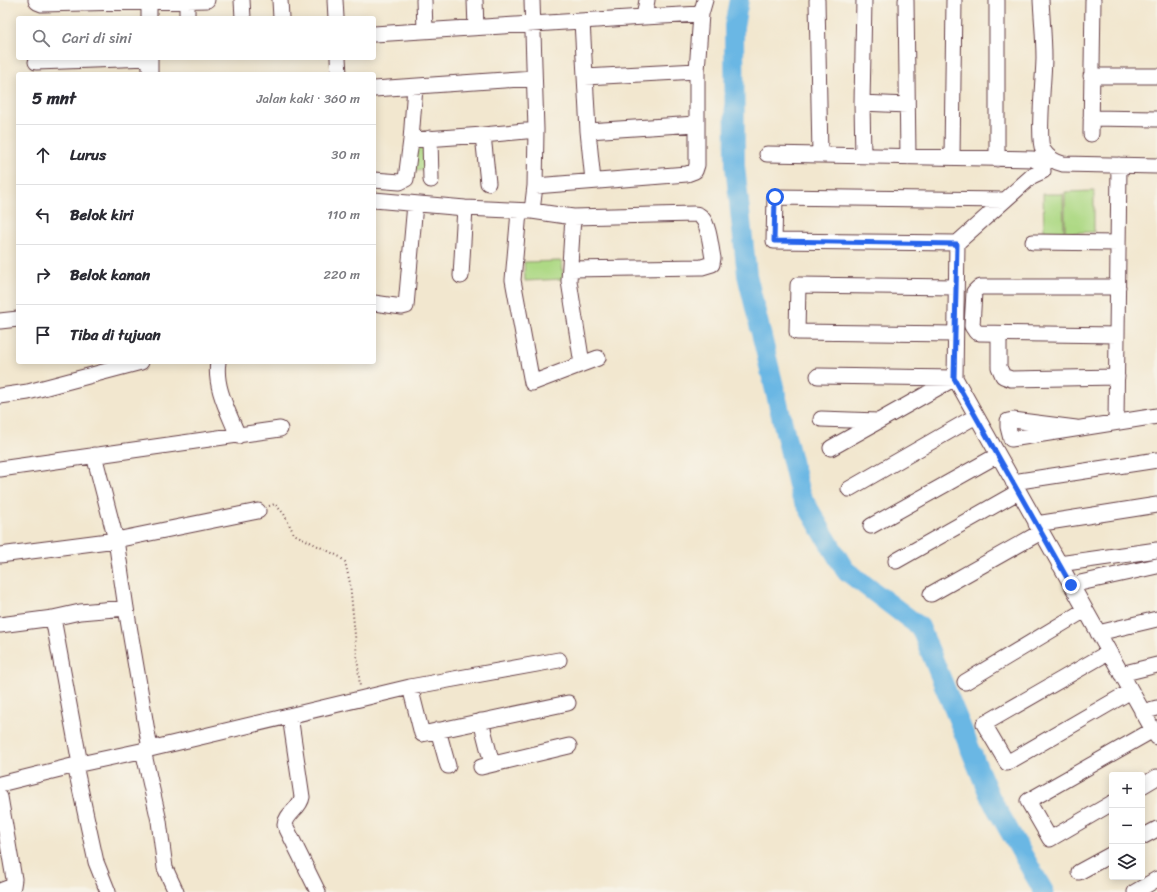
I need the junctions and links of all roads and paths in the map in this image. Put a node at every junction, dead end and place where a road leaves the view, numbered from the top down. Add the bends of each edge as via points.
1 (36, 0) edge
2 (187, 0) edge
3 (208, 0) edge
4 (242, 0) edge
5 (280, 0) edge
6 (335, 0) edge
7 (424, 0) edge
8 (475, 0) edge
9 (532, 0) edge
10 (647, 0) edge
11 (817, 0) edge
12 (864, 0) edge
13 (906, 0) edge
14 (954, 0) edge
15 (997, 0) edge
16 (1041, 0) edge
17 (1093, 0) edge
18 (63, 2) edge
19 (149, 2) junction
20 (703, 7) edge
21 (149, 16) edge
22 (188, 16) edge
23 (243, 16) edge
24 (281, 16) edge
25 (336, 16) edge
26 (644, 17) junction
27 (582, 21) junction
28 (533, 24) junction
29 (476, 28) junction
30 (425, 31) junction
31 (376, 34) edge
32 (130, 60) edge
33 (150, 60) edge
34 (338, 60) edge
35 (36, 62) dead end
36 (52, 68) edge
37 (698, 71) junction
38 (150, 72) edge
39 (339, 72) edge
40 (1091, 76) junction
41 (1157, 76) edge
42 (585, 77) junction
43 (534, 78) junction
44 (415, 87) junction
45 (376, 89) edge
46 (862, 104) junction
47 (907, 105) junction
48 (1091, 118) junction
49 (1157, 119) edge
50 (696, 124) junction
51 (536, 130) junction
52 (588, 131) junction
53 (1091, 134) dead end
54 (483, 136) junction
55 (430, 138) junction
56 (411, 140) junction
57 (767, 154) dead end
58 (820, 155) junction
59 (863, 156) junction
60 (908, 157) junction
61 (952, 158) junction
62 (997, 158) junction
63 (1045, 164) junction
64 (1119, 165) junction
65 (1157, 166) edge
66 (376, 180) edge
67 (431, 180) dead end
68 (593, 181) junction
69 (488, 183) dead end
70 (535, 186) junction
71 (376, 200) edge
72 (1005, 200) junction
73 (415, 204) junction
74 (465, 208) junction
75 (525, 212) junction
76 (573, 217) junction
77 (1033, 242) dead end
78 (1118, 243) junction
79 (957, 244) junction
80 (570, 269) junction
81 (461, 276) dead end
82 (956, 287) junction
83 (1118, 287) junction
84 (376, 303) edge
85 (16, 319) edge
86 (0, 321) edge
87 (955, 334) junction
88 (999, 334) junction
89 (1117, 335) junction
90 (598, 358) dead end
91 (133, 364) edge
92 (218, 364) edge
93 (582, 364) junction
94 (818, 376) dead end
95 (1117, 377) junction
96 (954, 378) junction
97 (0, 396) edge
98 (976, 416) junction
99 (1157, 416) edge
100 (879, 421) junction
101 (1116, 422) junction
102 (1076, 428) dead end
103 (280, 429) dead end
104 (238, 436) junction
105 (94, 455) junction
106 (998, 455) junction
107 (1157, 460) edge
108 (0, 469) edge
109 (1015, 487) junction
110 (849, 489) dead end
111 (1157, 504) edge
112 (258, 511) joint
113 (871, 526) dead end
114 (1039, 528) junction
115 (116, 540) junction
116 (1157, 550) edge
117 (0, 555) edge
118 (896, 561) dead end
119 (1059, 564) junction
120 (1157, 566) edge
121 (1071, 585) junction
122 (931, 594) dead end
123 (126, 608) junction
124 (1085, 610) junction
125 (53, 618) junction
126 (1157, 619) edge
127 (0, 624) edge
128 (1098, 633) junction
129 (1109, 652) junction
130 (559, 660) dead end
131 (1157, 665) edge
132 (1121, 674) junction
133 (965, 682) dead end
134 (410, 687) junction
135 (1131, 691) junction
136 (361, 699) junction
137 (568, 703) dead end
138 (1150, 710) edge
139 (290, 716) junction
140 (481, 721) junction
141 (438, 730) junction
142 (1155, 734) edge
143 (569, 746) dead end
144 (147, 750) junction
145 (78, 764) junction
146 (448, 766) dead end
147 (1157, 777) edge
148 (0, 784) edge
149 (1145, 784) edge
150 (0, 797) edge
151 (1109, 805) edge
152 (1157, 829) edge
153 (1145, 835) edge
154 (1109, 856) edge
155 (1079, 872) dead end
156 (1157, 879) edge
157 (0, 891) edge
158 (108, 892) edge
159 (176, 892) edge
160 (318, 892) edge
161 (1135, 892) edge

1 - 18 street via 42,4
2 - 3 street
2 - 19 street
2 - 22 street
4 - 23 street
5 - 24 street
6 - 25 street
7 - 30 street
8 - 29 street
9 - 28 street
10 - 26 street
11 - 58 street
12 - 46 street
13 - 47 street
14 - 61 street
15 - 62 street
16 - 63 street via 1044,58 1041,144
17 - 40 street
18 - 19 street
19 - 21 street
20 - 26 street
20 - 37 street
26 - 27 street
27 - 28 street
27 - 42 street
28 - 29 street
28 - 43 street
29 - 30 street
30 - 31 street
32 - 36 street
33 - 38 street
34 - 39 street
35 - 36 street
37 - 42 street
37 - 50 street
40 - 41 street
40 - 48 street
42 - 52 street
43 - 44 street
43 - 51 street
44 - 45 street
44 - 56 street
46 - 47 street
46 - 59 street
47 - 60 street
48 - 49 street
48 - 53 street
50 - 52 street
50 - 68 street via 697,165 694,172
51 - 54 street
51 - 70 street
52 - 68 street
54 - 55 street
54 - 69 street
55 - 56 street
55 - 67 street
56 - 66 street via 406,178 400,182
57 - 58 street
58 - 59 street
59 - 60 street
60 - 61 street
61 - 62 street
62 - 63 street via 1033,159
63 - 64 street via 1054,162
63 - 72 street
64 - 65 street
64 - 78 street
68 - 70 street
70 - 75 street
71 - 73 street
72 - 79 street
72 - 79 street via 775,197 774,241
73 - 74 street
73 - 84 street via 406,306
74 - 75 street
74 - 81 street
75 - 76 street
75 - 93 street via 513,280 532,383
76 - 80 street
76 - 80 street via 699,215 705,224 713,258 712,264 702,267
77 - 78 street
78 - 83 street
79 - 82 street
80 - 93 street via 569,281
82 - 87 street
82 - 87 street via 798,285 797,332
83 - 88 street via 978,288 974,292 972,326 980,333
83 - 89 street
85 - 86 street
87 - 96 street
88 - 89 street
88 - 95 street via 999,366 1003,376 1011,379
89 - 95 street
90 - 93 street
91 - 97 street via 28,392
92 - 104 street via 219,388
94 - 96 street
95 - 101 street
96 - 98 street
96 - 100 street
98 - 106 street
98 - 110 street
99 - 101 street
100 - 100 street via 826,420 834,446
101 - 102 street
103 - 104 street
104 - 105 street
105 - 108 street
105 - 115 street
106 - 109 street
106 - 113 street
107 - 109 street
109 - 114 street
109 - 118 street
111 - 114 street
112 - 115 street
112 - 136 path via 275,504 284,514 294,534 345,562 350,583
114 - 119 street
114 - 122 street
115 - 117 street
115 - 123 street
116 - 119 street
119 - 121 street
120 - 121 street
121 - 124 street
123 - 125 street via 80,612
123 - 144 street
124 - 128 street
124 - 133 street
125 - 127 street
125 - 145 street
126 - 128 street
128 - 129 street
129 - 132 street
129 - 135 street via 984,724 1007,763
130 - 134 street
131 - 132 street
132 - 135 street
134 - 136 street
134 - 141 street via 422,734
135 - 138 street
136 - 139 street
137 - 140 street
138 - 142 street
139 - 144 street
139 - 160 street via 302,797 298,806 286,818 285,825
140 - 141 street
140 - 143 street via 486,766
141 - 146 street
142 - 151 street via 1028,802 1050,839
144 - 145 street
144 - 159 street via 165,868
145 - 148 street
145 - 158 street via 96,862
147 - 149 street
150 - 157 street via 14,878 13,886
152 - 153 street
154 - 155 street
156 - 161 street

